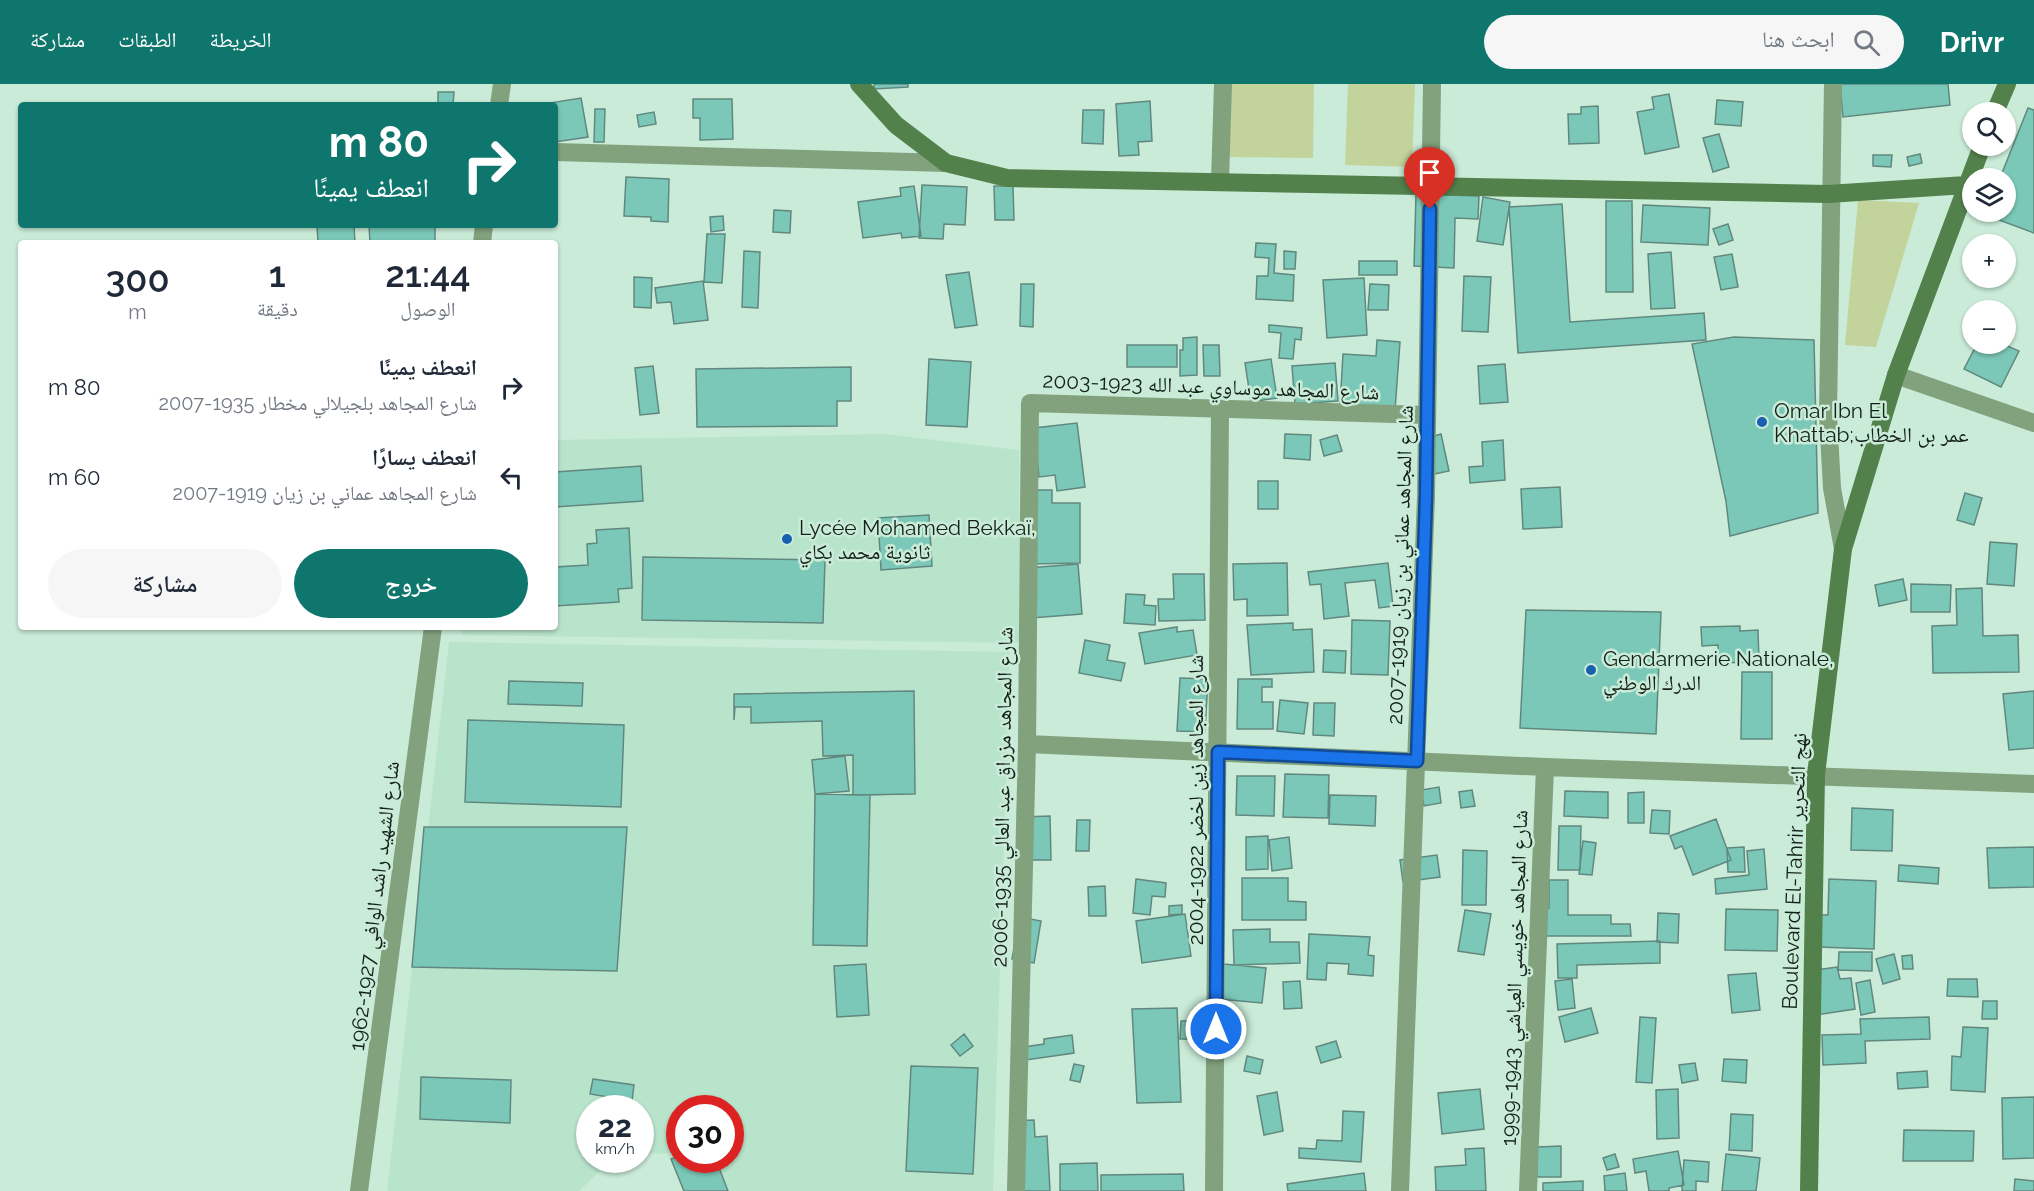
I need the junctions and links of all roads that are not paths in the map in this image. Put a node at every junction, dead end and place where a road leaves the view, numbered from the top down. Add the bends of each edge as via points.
1 (502, 84) edge
2 (859, 84) edge
3 (1223, 84) edge
4 (1432, 84) edge
5 (1833, 84) edge
6 (2007, 84) edge
7 (499, 102) edge
8 (1999, 102) edge
9 (558, 152) edge
10 (946, 163) junction
11 (1220, 182) junction
12 (1962, 185) edge
13 (1431, 186) junction
14 (1831, 194) junction
15 (1962, 196) edge
16 (1896, 375) junction
17 (1030, 403) joint
18 (1220, 409) junction
19 (1427, 415) junction
20 (2034, 423) edge
21 (1844, 549) junction
22 (433, 630) edge
23 (1027, 744) junction
24 (1218, 752) junction
25 (1417, 761) junction
26 (1545, 767) junction
27 (1816, 775) junction
28 (2034, 784) edge
29 (359, 1191) edge
30 (1016, 1191) edge
31 (1214, 1191) edge
32 (1400, 1191) edge
33 (1528, 1191) edge
34 (1809, 1191) edge

1 - 7 street
2 - 10 main road via 896,125
3 - 11 street
4 - 13 street, شارع المجاهد عماني بن زيان 1919-2007
5 - 14 street
6 - 8 main road
9 - 10 street
10 - 11 main road via 1007,178
11 - 13 main road
12 - 14 main road
13 - 14 main road
13 - 19 street, شارع المجاهد عماني بن زيان 1919-2007
14 - 21 street via 1827,416 1832,488
15 - 16 main road, Boulevard El-Tahrir نهج التحرير
16 - 20 street
16 - 21 main road, Boulevard El-Tahrir نهج التحرير
17 - 18 street, شارع المجاهد موساوي عبد الله 1923-2003
17 - 23 street, شارع المجاهد مزراق عبد العالي 1935-2006
18 - 19 street, شارع المجاهد موساوي عبد الله 1923-2003
18 - 24 street, شارع المجاهد زين لخضر 1922-2004
19 - 25 street, شارع المجاهد عماني بن زيان 1919-2007
21 - 27 main road, Boulevard El-Tahrir نهج التحرير
22 - 29 street, شارع الشهيد راشد الوافي 1927-1962
23 - 24 street
23 - 30 street, شارع المجاهد مزراق عبد العالي 1935-2006
24 - 25 street
24 - 31 street, شارع المجاهد زين لخضر 1922-2004
25 - 26 street
25 - 32 street, شارع المجاهد عماني بن زيان 1919-2007
26 - 27 street
26 - 33 street, شارع المجاهد خويسي العياشي 1943-1999
27 - 28 street
27 - 34 main road, Boulevard El-Tahrir نهج التحرير

